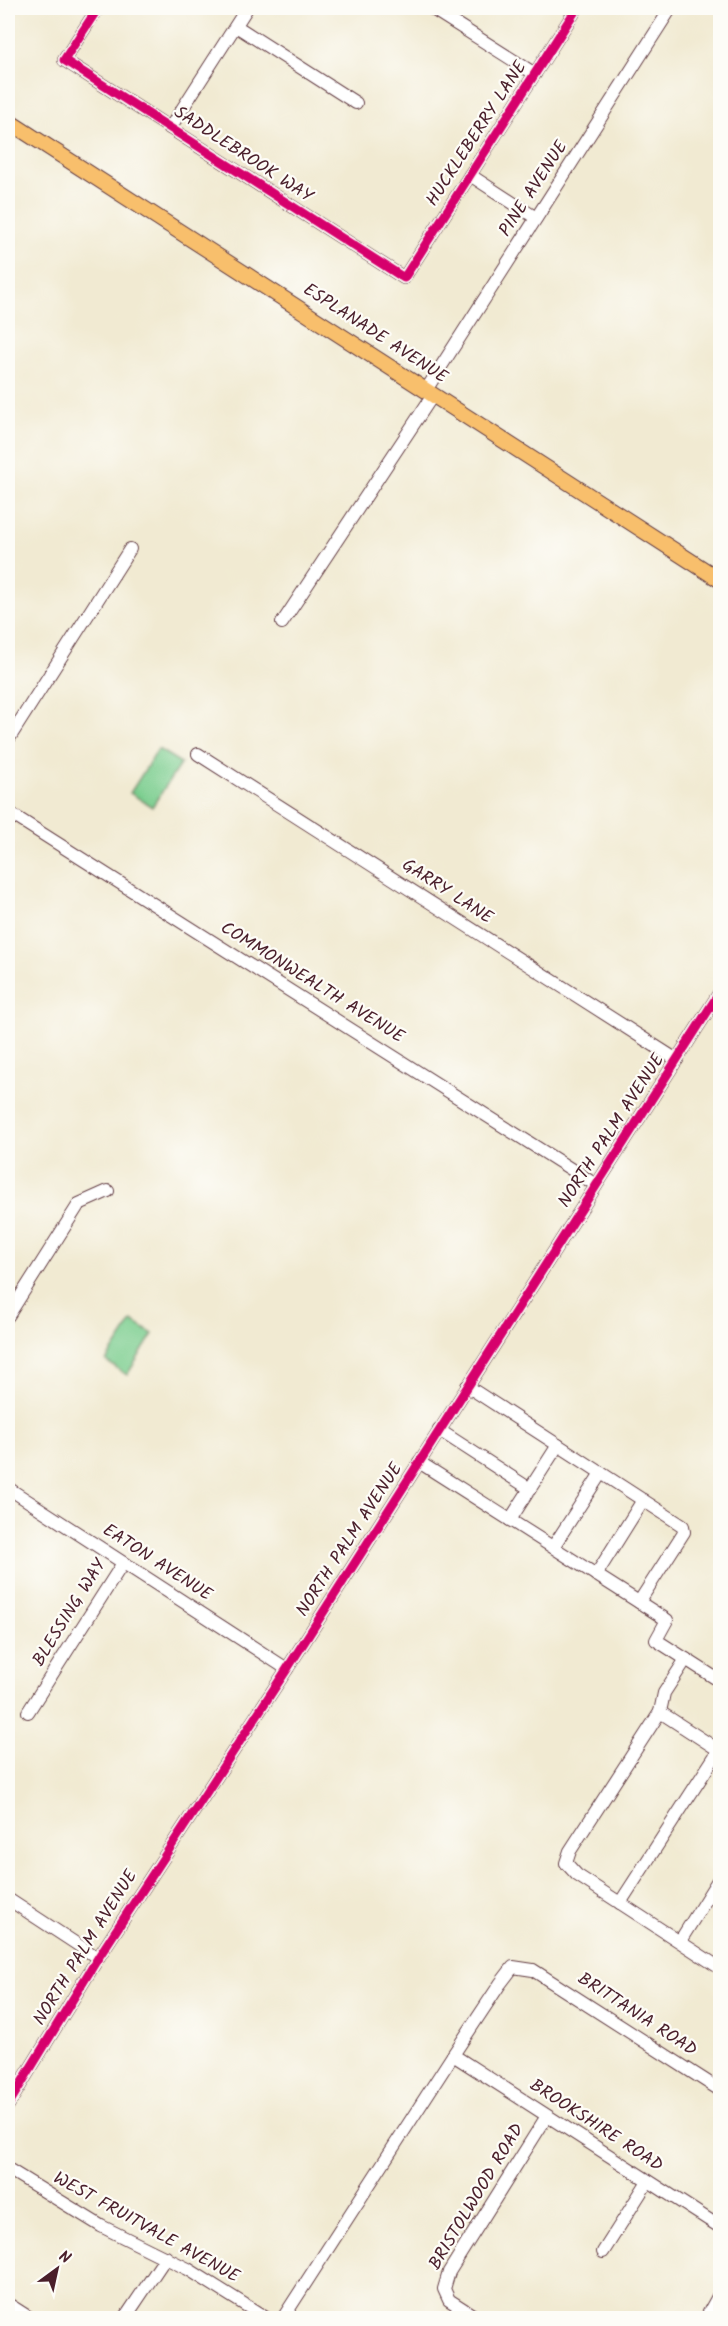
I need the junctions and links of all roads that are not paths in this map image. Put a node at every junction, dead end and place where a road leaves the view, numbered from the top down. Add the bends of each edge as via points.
1 (98, 8) edge
2 (247, 8) edge
3 (431, 8) edge
4 (577, 8) edge
5 (671, 8) edge
6 (236, 26) junction
7 (535, 74) junction
8 (356, 103) dead end
9 (8, 121) edge
10 (170, 128) junction
11 (470, 175) junction
12 (536, 218) junction
13 (404, 278) joint
14 (429, 392) junction
15 (130, 549) dead end
16 (720, 580) edge
17 (282, 623) dead end
18 (8, 740) edge
19 (198, 754) dead end
20 (8, 812) edge
21 (720, 992) edge
22 (677, 1060) junction
23 (596, 1185) junction
24 (108, 1191) dead end
25 (8, 1316) edge
26 (468, 1386) junction
27 (439, 1430) junction
28 (558, 1445) junction
29 (419, 1462) junction
30 (601, 1473) junction
31 (8, 1488) edge
32 (530, 1489) junction
33 (643, 1500) junction
34 (510, 1520) junction
35 (553, 1548) junction
36 (123, 1563) junction
37 (596, 1575) junction
38 (639, 1602) junction
39 (686, 1659) junction
40 (287, 1669) junction
41 (720, 1681) edge
42 (28, 1712) dead end
43 (660, 1712) junction
44 (719, 1750) edge
45 (720, 1877) edge
46 (8, 1899) edge
47 (620, 1903) junction
48 (680, 1941) junction
49 (98, 1958) junction
50 (720, 1968) edge
51 (453, 2055) junction
52 (720, 2090) edge
53 (8, 2105) edge
54 (547, 2116) junction
55 (8, 2169) edge
56 (648, 2181) junction
57 (720, 2227) edge
58 (603, 2252) dead end
59 (166, 2257) junction
60 (720, 2293) edge
61 (8, 2304) edge
62 (706, 2318) edge
63 (30, 2319) edge
64 (125, 2319) edge
65 (266, 2319) edge
66 (283, 2319) edge
67 (477, 2319) edge

1 - 10 street, SADDLEBROOK WAY via 64,60
2 - 6 street
3 - 7 street
4 - 7 street, HUCKLEBERRY LANE
5 - 12 street, PINE AVENUE
6 - 8 street
6 - 10 street
7 - 11 street, HUCKLEBERRY LANE
9 - 14 main road, ESPLANADE AVENUE
10 - 13 street, SADDLEBROOK WAY
11 - 12 street
11 - 13 street, HUCKLEBERRY LANE
12 - 14 street, PINE AVENUE
14 - 16 main road, ESPLANADE AVENUE
14 - 17 street, PINE AVENUE
15 - 18 street
19 - 22 street, GARRY LANE
20 - 23 street, COMMONWEALTH AVENUE
21 - 22 street, NORTH PALM AVENUE
22 - 23 street, NORTH PALM AVENUE
23 - 26 street, NORTH PALM AVENUE
24 - 25 street via 79,1204
26 - 27 street, NORTH PALM AVENUE
26 - 28 street
27 - 29 street, NORTH PALM AVENUE
27 - 32 street
28 - 30 street
28 - 32 street
29 - 34 street
29 - 40 street, NORTH PALM AVENUE
30 - 33 street
30 - 35 street
31 - 36 street, EATON AVENUE
32 - 34 street
33 - 37 street
33 - 38 street via 683,1526 684,1532
34 - 35 street
35 - 37 street
36 - 40 street, EATON AVENUE
36 - 42 street, BLESSING WAY
37 - 38 street
38 - 39 street via 667,1620 656,1640
39 - 41 street
39 - 43 street via 664,1693
40 - 49 street, NORTH PALM AVENUE
43 - 44 street
43 - 47 street via 566,1863 577,1875
44 - 47 street
45 - 48 street
46 - 49 street
47 - 48 street
48 - 50 street
49 - 53 street, NORTH PALM AVENUE
51 - 52 street, BRITTANIA ROAD via 513,1967 534,1970
51 - 54 street, BROOKSHIRE ROAD
51 - 66 street
54 - 56 street, BROOKSHIRE ROAD
54 - 67 street, BRISTOLWOOD ROAD via 448,2272 444,2289 449,2300
55 - 59 street, WEST FRUITVALE AVENUE via 101,2226
56 - 57 street, BROOKSHIRE ROAD
56 - 58 street
59 - 64 street
59 - 65 street, WEST FRUITVALE AVENUE
60 - 62 street
61 - 63 street

